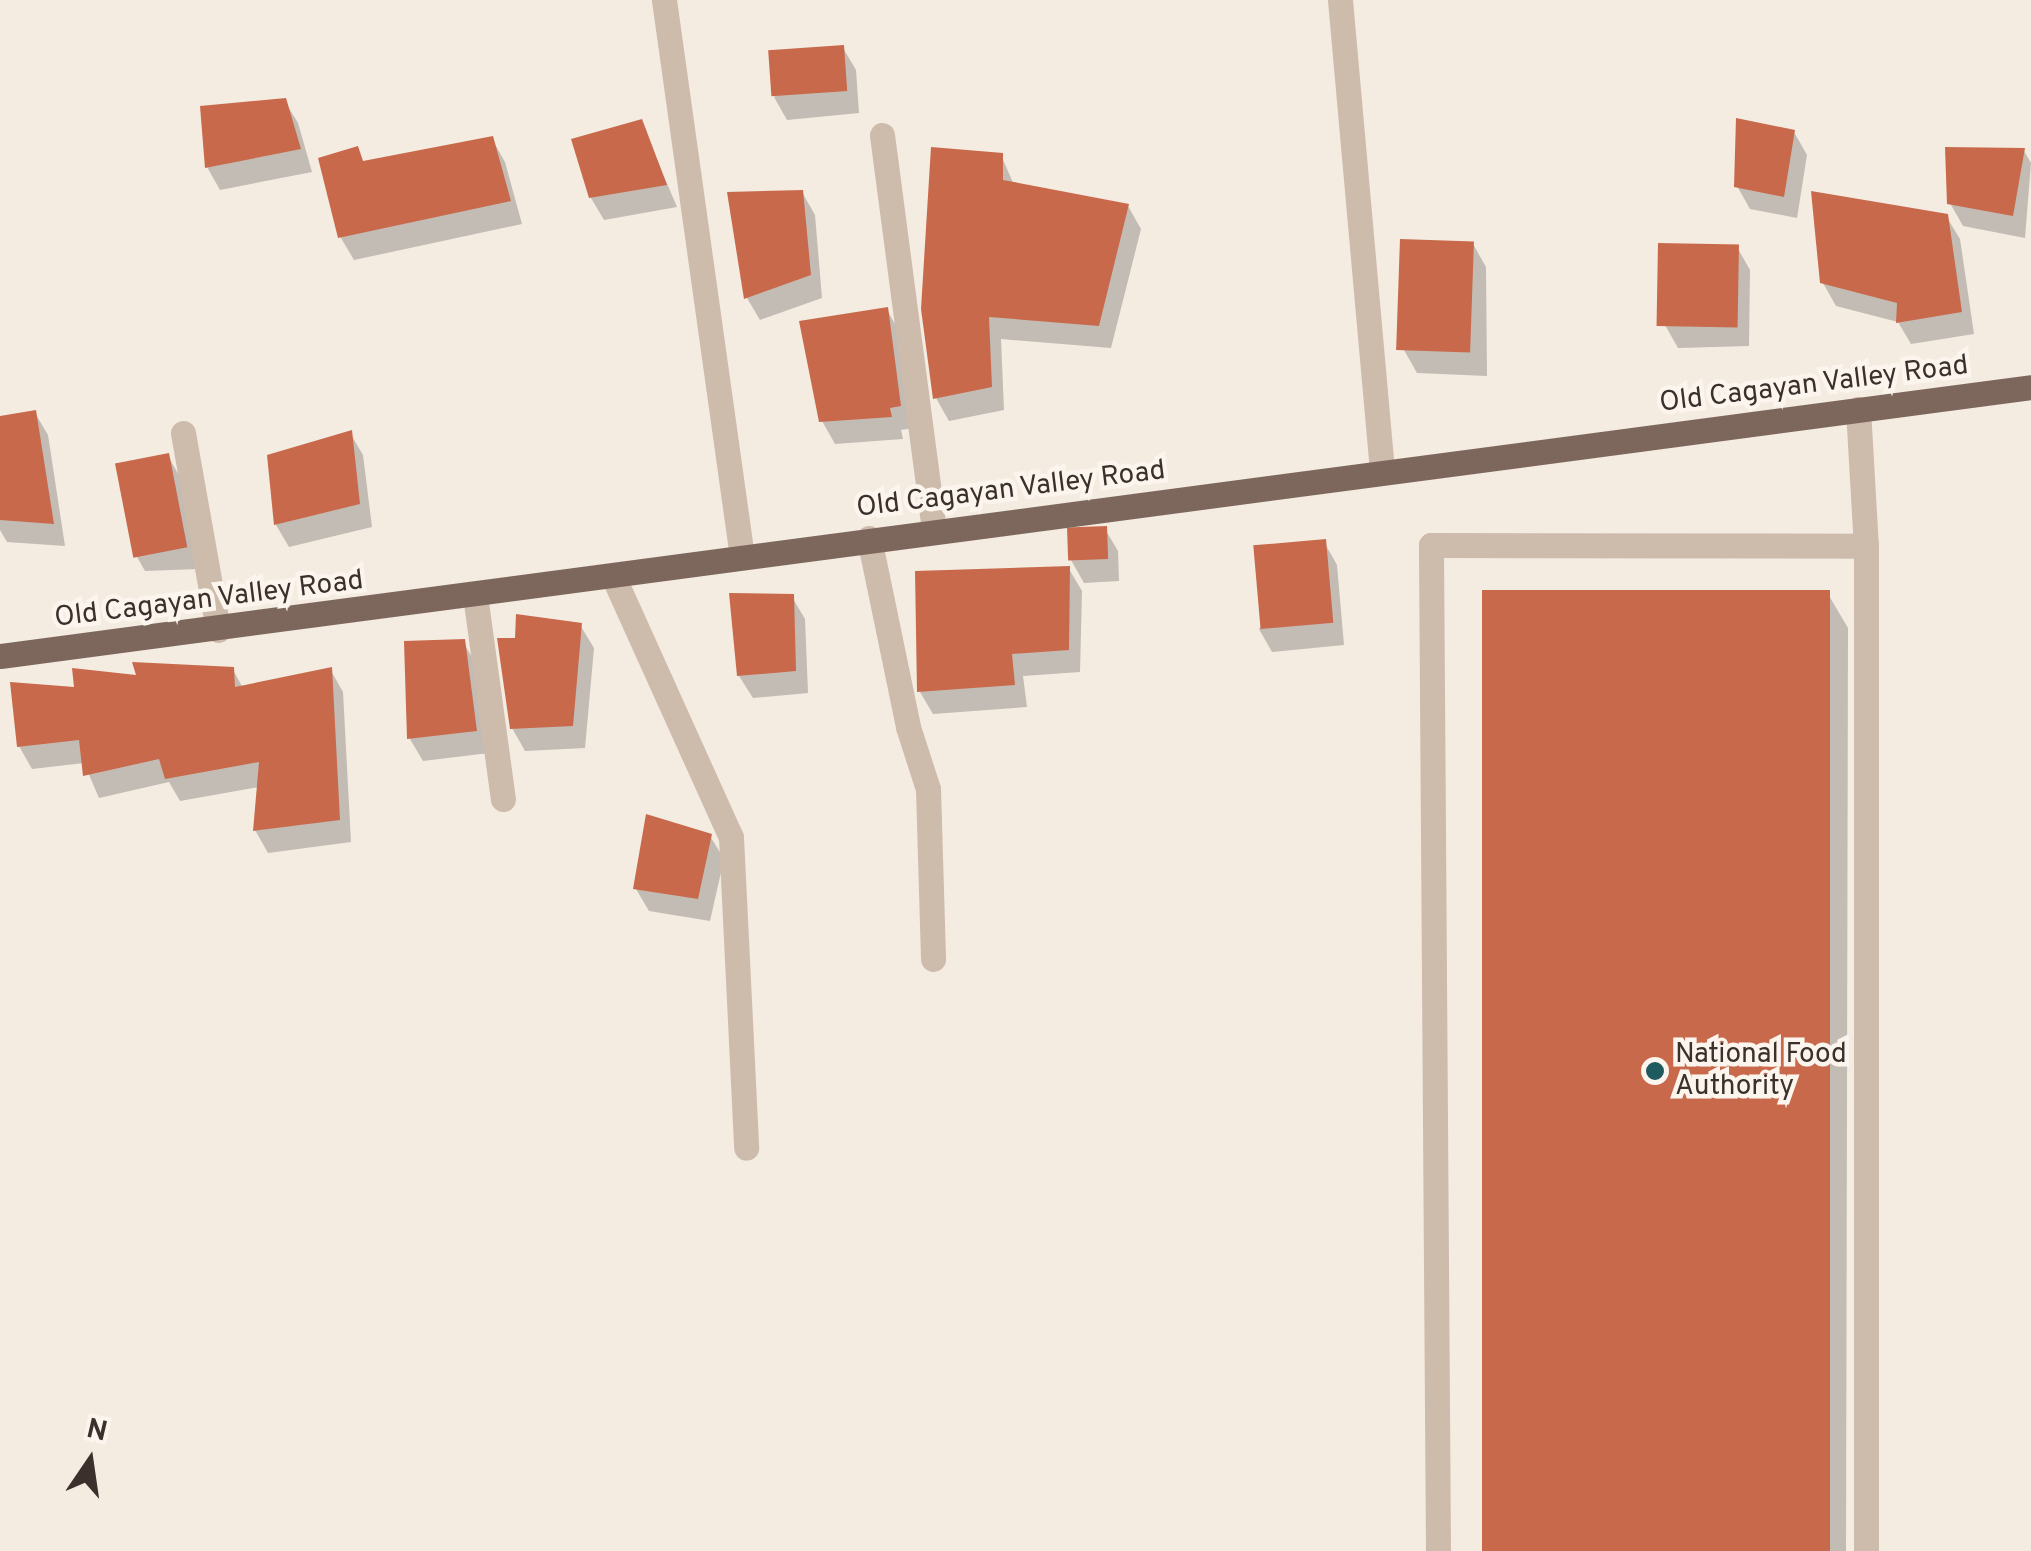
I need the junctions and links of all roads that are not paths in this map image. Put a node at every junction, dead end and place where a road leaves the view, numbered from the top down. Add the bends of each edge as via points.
1 (664, 0) edge
2 (1340, 0) edge
3 (882, 135) dead end
4 (2031, 387) edge
5 (1858, 408) junction
6 (184, 433) dead end
7 (1382, 472) junction
8 (934, 529) junction
9 (869, 538) junction
10 (1866, 546) junction
11 (742, 556) junction
12 (613, 576) junction
13 (476, 595) junction
14 (218, 630) junction
15 (0, 656) edge
16 (503, 798) dead end
17 (933, 959) dead end
18 (746, 1148) dead end
19 (1438, 1551) edge
20 (1866, 1551) edge

1 - 11 street
2 - 7 street
3 - 8 street
4 - 5 main road, Old Cagayan Valley Road
5 - 7 main road, Old Cagayan Valley Road
5 - 10 street
6 - 14 street
7 - 8 main road, Old Cagayan Valley Road
8 - 9 main road, Old Cagayan Valley Road
9 - 11 main road, Old Cagayan Valley Road
9 - 17 street via 908,727 928,789
10 - 19 street via 1430,545
10 - 20 street
11 - 12 main road, Old Cagayan Valley Road
12 - 13 main road, Old Cagayan Valley Road
12 - 18 street via 731,837
13 - 14 main road, Old Cagayan Valley Road
13 - 16 street
14 - 15 main road, Old Cagayan Valley Road

